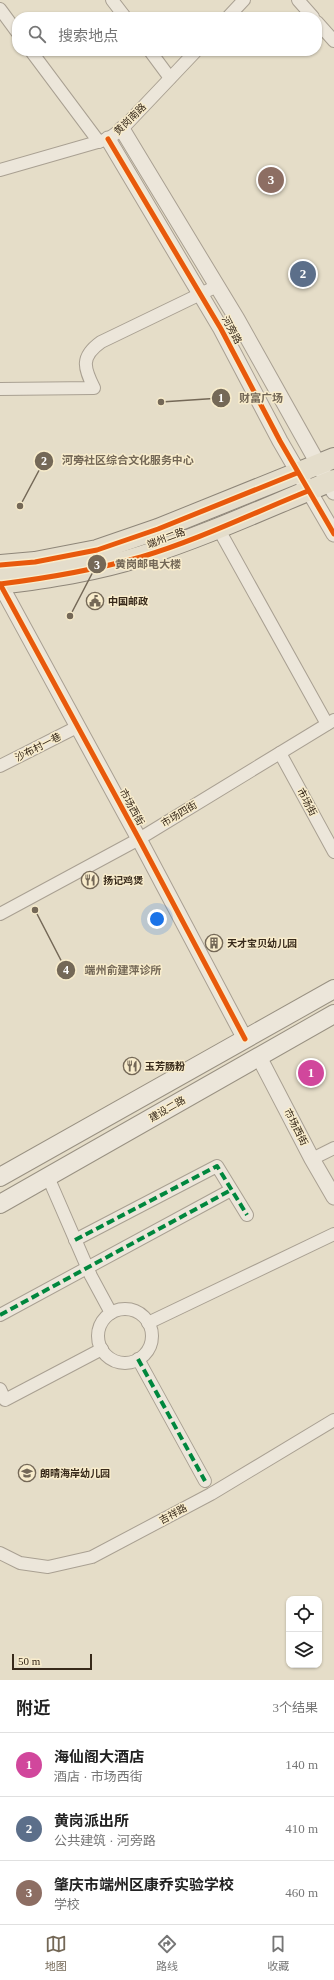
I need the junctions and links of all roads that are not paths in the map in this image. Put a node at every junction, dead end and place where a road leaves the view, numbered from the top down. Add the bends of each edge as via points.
1 (112, 0) edge
2 (298, 0) edge
3 (238, 2) edge
4 (0, 8) edge
5 (121, 12) edge
6 (231, 12) edge
7 (309, 12) edge
8 (12, 25) edge
9 (322, 28) edge
10 (334, 41) edge
11 (35, 56) edge
12 (154, 56) edge
13 (191, 56) edge
14 (170, 78) junction
15 (122, 129) junction
16 (103, 141) junction
17 (0, 170) edge
18 (217, 286) junction
19 (201, 294) junction
20 (0, 389) edge
21 (326, 461) edge
22 (297, 473) junction
23 (332, 485) edge
24 (308, 491) junction
25 (241, 495) junction
26 (249, 515) junction
27 (218, 528) junction
28 (334, 534) edge
29 (0, 565) edge
30 (0, 584) edge
31 (331, 722) edge
32 (77, 727) junction
33 (280, 753) junction
34 (0, 766) edge
35 (139, 839) junction
36 (334, 852) edge
37 (0, 914) edge
38 (334, 989) edge
39 (333, 1017) edge
40 (245, 1040) junction
41 (259, 1057) junction
42 (334, 1148) edge
43 (312, 1159) junction
44 (0, 1177) edge
45 (48, 1177) junction
46 (231, 1190) junction
47 (334, 1197) edge
48 (0, 1204) edge
49 (247, 1215) dead end
50 (334, 1234) edge
51 (75, 1240) junction
52 (87, 1268) junction
53 (111, 1313) junction
54 (0, 1315) edge
55 (148, 1323) junction
56 (102, 1349) junction
57 (138, 1359) junction
58 (0, 1389) edge
59 (334, 1420) edge
60 (205, 1481) dead end
61 (0, 1553) edge

1 - 5 street
2 - 7 street
3 - 6 street
4 - 8 street
9 - 10 street
11 - 16 street, 河旁路
12 - 14 street
13 - 14 street, 黄岗南路
14 - 15 street, 黄岗南路
15 - 16 street, 黄岗南路
15 - 18 street, 河旁路
16 - 17 street, 黄岗南路
16 - 19 street, 河旁路
18 - 19 street
18 - 21 street, 河旁路
19 - 20 street via 93,348 85,364 94,388
19 - 22 street, 河旁路
21 - 22 main road, 端州二路
21 - 23 street, 河旁路
22 - 24 street, 河旁路
22 - 25 main road, 端州二路
23 - 24 main road, 端州二路
24 - 26 main road, 端州二路
24 - 28 street, 河旁路
25 - 26 main road
25 - 29 main road, 端州二路 via 158,529 97,550 35,562
26 - 27 main road, 端州二路
27 - 30 main road, 端州二路 via 142,556 79,573
27 - 31 street
30 - 32 street, 市场西街
31 - 33 street, 市场四街
32 - 34 street, 沙布村一巷
32 - 35 street, 市场西街
33 - 35 street, 市场四街
33 - 36 street, 市场街
35 - 37 street, 市场四街
35 - 40 street, 市场西街
38 - 40 main road
39 - 41 main road, 建设二路
40 - 44 main road
41 - 43 street, 市场西街
41 - 45 main road, 建设二路
42 - 43 street
43 - 47 street, 市场西街
45 - 48 main road, 建设二路
45 - 51 street
46 - 49 street
46 - 51 street via 217,1166
46 - 52 street
50 - 55 street
51 - 52 street
52 - 53 street
52 - 54 street
53 - 55 street via 119,1310 136,1312
53 - 56 street via 100,1327 98,1336
55 - 57 street via 152,1339 149,1347
56 - 57 street via 111,1359 120,1362
56 - 58 street via 5,1400
57 - 60 street
59 - 61 street, 吉祥路 via 211,1494 92,1557 48,1567 20,1562

